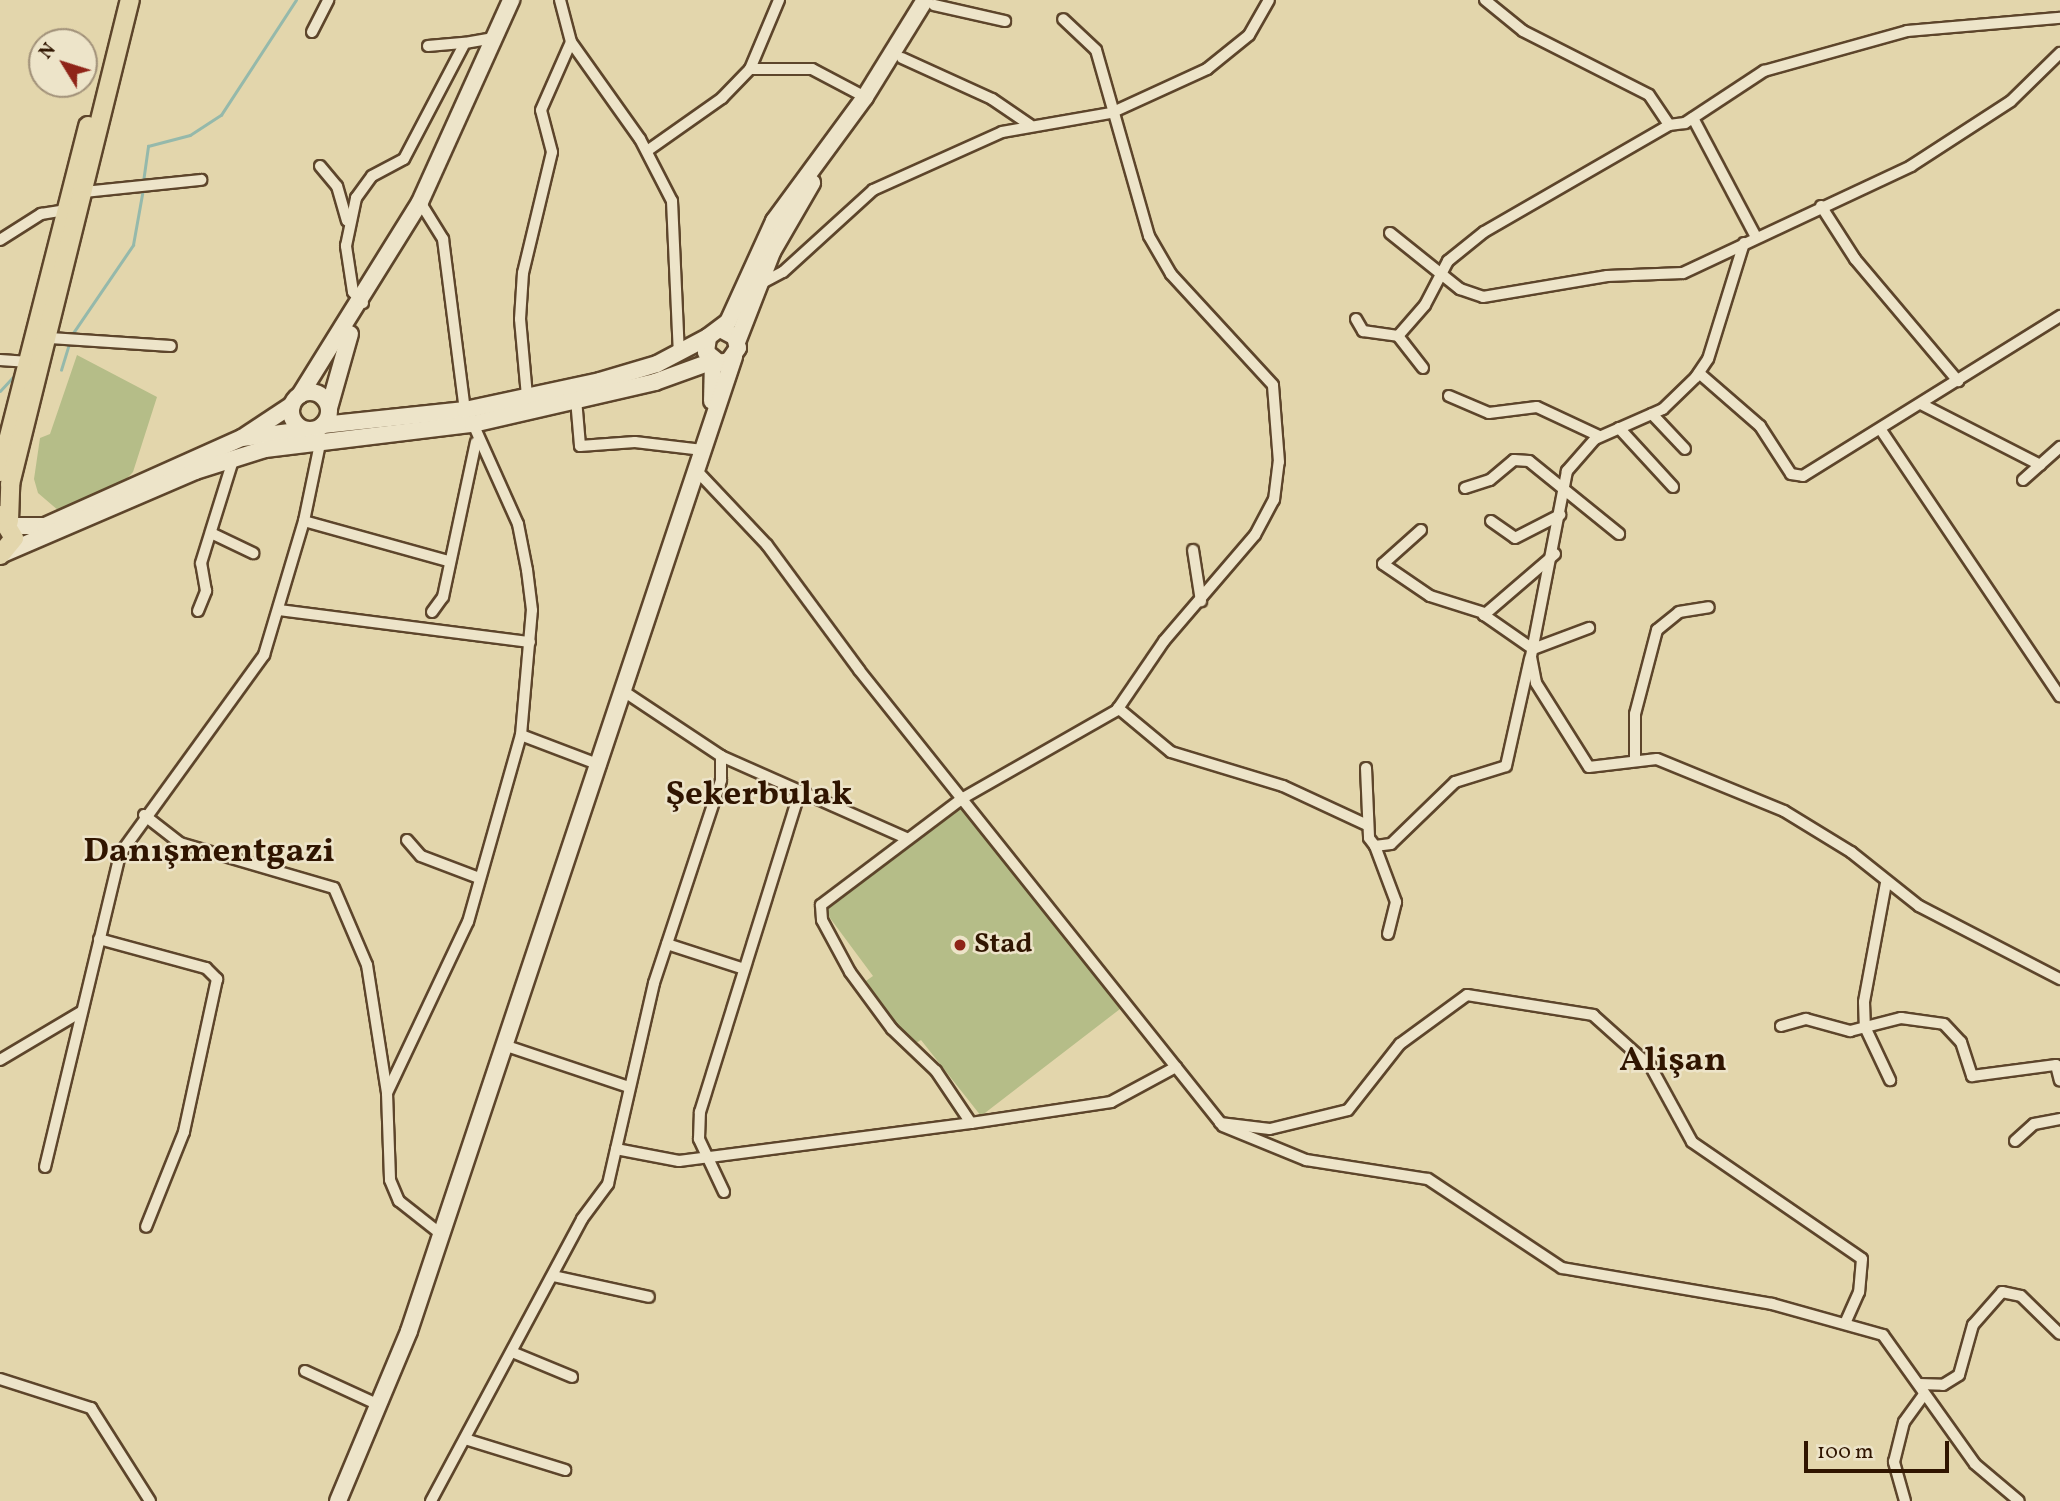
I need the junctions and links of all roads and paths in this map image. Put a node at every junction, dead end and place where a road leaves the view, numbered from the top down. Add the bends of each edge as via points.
1 (119, 0) edge
2 (130, 0) edge
3 (328, 0) edge
4 (511, 0) edge
5 (561, 0) edge
6 (779, 0) edge
7 (1269, 0) edge
8 (1485, 0) edge
9 (932, 2) edge
10 (2060, 18) edge
11 (1063, 19) dead end
12 (1005, 21) dead end
13 (312, 32) dead end
14 (494, 38) junction
15 (571, 42) junction
16 (465, 43) junction
17 (428, 46) dead end
18 (2060, 52) edge
19 (902, 58) junction
20 (750, 69) junction
21 (865, 97) junction
22 (1111, 113) junction
23 (1693, 118) junction
24 (1030, 125) junction
25 (1669, 125) junction
26 (647, 151) junction
27 (320, 166) dead end
28 (201, 180) dead end
29 (84, 192) junction
30 (420, 202) junction
31 (1821, 206) junction
32 (67, 210) junction
33 (347, 221) junction
34 (1390, 233) dead end
35 (1755, 235) junction
36 (0, 240) edge
37 (1744, 243) junction
38 (1440, 273) junction
39 (761, 284) junction
40 (363, 303) junction
41 (2060, 316) edge
42 (1356, 319) dead end
43 (677, 327) junction
44 (715, 333) junction
45 (1398, 336) junction
46 (64, 340) junction
47 (171, 346) dead end
48 (736, 350) junction
49 (678, 355) junction
50 (0, 360) edge
51 (713, 361) junction
52 (29, 362) junction
53 (1423, 368) dead end
54 (1699, 373) junction
55 (1958, 381) junction
56 (1449, 396) dead end
57 (527, 397) junction
58 (576, 399) junction
59 (296, 400) junction
60 (1921, 404) junction
61 (329, 408) junction
62 (1652, 414) junction
63 (469, 417) junction
64 (1619, 428) junction
65 (1881, 430) junction
66 (317, 431) junction
67 (1599, 436) junction
68 (242, 438) junction
69 (476, 442) junction
70 (705, 444) junction
71 (2060, 447) edge
72 (1685, 449) dead end
73 (234, 457) junction
74 (2040, 465) junction
75 (696, 471) junction
76 (0, 472) edge
77 (2023, 480) dead end
78 (1562, 484) junction
79 (1673, 487) dead end
80 (1465, 488) dead end
81 (1560, 515) junction
82 (7, 521) edge
83 (304, 521) junction
84 (1491, 521) dead end
85 (1421, 530) dead end
86 (211, 533) junction
87 (1619, 534) dead end
88 (1193, 550) dead end
89 (253, 553) dead end
90 (2, 554) edge
91 (1555, 554) junction
92 (449, 561) junction
93 (1201, 601) junction
94 (1709, 607) dead end
95 (279, 610) junction
96 (198, 611) dead end
97 (432, 611) dead end
98 (1484, 613) junction
99 (1589, 628) dead end
100 (530, 642) junction
101 (1532, 653) junction
102 (626, 692) junction
103 (2060, 696) edge
104 (1118, 708) junction
105 (521, 735) junction
106 (721, 756) junction
107 (1635, 761) junction
108 (600, 765) junction
109 (1366, 768) dead end
110 (800, 791) junction
111 (963, 798) junction
112 (145, 815) junction
113 (1367, 825) junction
114 (906, 838) junction
115 (407, 840) dead end
116 (1375, 846) junction
117 (479, 878) junction
118 (1886, 883) junction
119 (1388, 934) dead end
120 (99, 939) junction
121 (667, 944) junction
122 (741, 968) junction
123 (2060, 979) edge
124 (81, 1012) junction
125 (1781, 1026) dead end
126 (1865, 1027) junction
127 (507, 1046) junction
128 (0, 1060) edge
129 (1176, 1068) junction
130 (1890, 1080) dead end
131 (2060, 1081) edge
132 (629, 1087) junction
133 (387, 1093) junction
134 (2060, 1119) edge
135 (971, 1123) junction
136 (1220, 1123) junction
137 (2015, 1142) dead end
138 (615, 1149) junction
139 (705, 1157) junction
140 (45, 1167) dead end
141 (724, 1192) dead end
142 (146, 1227) dead end
143 (442, 1235) junction
144 (553, 1276) junction
145 (649, 1297) dead end
146 (1846, 1321) junction
147 (2060, 1334) edge
148 (512, 1352) junction
149 (305, 1371) dead end
150 (572, 1377) dead end
151 (0, 1379) edge
152 (1922, 1389) junction
153 (379, 1405) junction
154 (465, 1439) junction
155 (565, 1470) dead end
156 (150, 1501) edge
157 (338, 1501) edge
158 (431, 1501) edge
159 (1905, 1501) edge
160 (2019, 1501) edge

1 - 32 main road
2 - 29 main road
3 - 13 street
4 - 14 main road
5 - 15 street
6 - 20 street
7 - 22 street via 1255,28 1228,55
8 - 25 street via 1523,31 1649,95
9 - 12 street
9 - 19 main road
9 - 21 main road
10 - 23 street via 1975,21 1846,46 1775,66
11 - 22 street via 1096,50
14 - 16 street
14 - 30 main road
15 - 26 street
15 - 57 street via 541,110 552,152 523,273 520,319
16 - 17 street
16 - 33 street via 404,159 368,180
18 - 31 street via 2011,101 1922,159
19 - 24 street via 992,99
19 - 39 main road via 803,196
20 - 21 street via 812,69
20 - 26 street via 722,98
21 - 44 main road via 774,221
22 - 24 street
22 - 93 street via 1132,161 1137,205 1171,274 1266,375 1278,400 1274,500 1246,549
23 - 25 street
23 - 35 street
24 - 39 street via 873,190 783,272
25 - 38 street via 1484,232
26 - 43 street via 673,201 678,229
27 - 33 street via 337,186
28 - 29 street
29 - 46 main road
30 - 40 main road
30 - 63 street via 443,239
31 - 35 street
31 - 55 street via 1855,259
32 - 36 street via 41,214
32 - 52 main road
33 - 40 street via 351,284
34 - 38 street
35 - 37 street
37 - 38 street via 1667,276 1594,278 1501,297 1472,295
37 - 54 street
38 - 45 street via 1425,305
39 - 48 main road
40 - 59 main road
40 - 61 main road via 335,372
41 - 55 street
42 - 45 street via 1363,331
43 - 44 street via 688,338
43 - 49 street
44 - 48 main road
44 - 49 main road
44 - 51 main road via 706,352
45 - 53 street
46 - 47 street
46 - 82 main road via 10,484
48 - 51 main road
48 - 70 main road
49 - 57 main road
50 - 52 street
51 - 58 main road via 655,382
51 - 70 main road
52 - 76 main road
54 - 62 street
54 - 65 street via 1760,426 1796,477
55 - 60 street
56 - 67 street via 1489,413 1537,407
57 - 63 main road
58 - 63 main road
58 - 70 street via 580,446
59 - 61 main road via 318,394
59 - 66 main road via 295,423
59 - 68 main road
60 - 65 street
60 - 74 street
61 - 66 main road
62 - 64 street
62 - 72 street
63 - 66 main road
63 - 69 street
64 - 67 street
64 - 79 street
65 - 103 street
66 - 68 main road
66 - 73 main road
66 - 83 street
67 - 78 street via 1574,460
68 - 82 main road via 45,526
69 - 92 street
69 - 100 street via 518,524 532,610
70 - 75 main road
71 - 74 street
73 - 86 street
73 - 90 main road
74 - 77 street
75 - 102 main road
75 - 111 street via 768,545
78 - 80 street via 1518,459
78 - 81 street
78 - 87 street
81 - 84 street via 1515,538
81 - 91 street
82 - 90 main road via 12,544
83 - 92 street
83 - 95 street
85 - 98 street via 1383,564 1430,596
86 - 89 street
86 - 96 street via 201,563 206,591
88 - 93 street
91 - 98 street
91 - 101 street
92 - 97 street via 443,597
93 - 104 street via 1164,641
94 - 107 street via 1679,612 1657,630 1635,714
95 - 100 street
95 - 112 street via 243,692
98 - 101 street
99 - 101 street
100 - 105 street
101 - 107 street via 1536,683 1584,763 1594,769
101 - 116 street via 1506,766 1455,782 1404,836
102 - 106 street
102 - 108 main road
104 - 111 street
104 - 113 street via 1171,752 1283,786
105 - 108 street
105 - 117 street
106 - 110 street
106 - 121 street via 718,795
107 - 118 street via 1668,762 1793,815
108 - 127 main road
109 - 113 street
110 - 114 street
110 - 122 street
111 - 114 street
111 - 129 street
112 - 120 street via 120,854
112 - 133 street via 180,843 334,888 367,965
113 - 116 street
114 - 135 street via 828,898 820,912 850,972 892,1030 936,1071
115 - 117 street via 421,856
116 - 119 street via 1396,902
117 - 133 street via 468,922
118 - 123 street
118 - 126 street via 1867,977
120 - 124 street
120 - 142 street via 206,968 217,979 184,1132
121 - 122 street
121 - 132 street
122 - 139 street via 700,1112
124 - 128 street
124 - 140 street
125 - 126 street via 1805,1019 1850,1031
126 - 130 street
126 - 131 street via 1901,1018 1944,1024 1961,1042 1972,1076 2056,1065
127 - 132 street
127 - 143 main road
129 - 135 street via 1111,1102
129 - 136 street
132 - 138 street
133 - 143 street via 390,1180 398,1202
134 - 137 street via 2034,1124
135 - 139 street
136 - 146 street via 1306,1160 1428,1179 1562,1268
136 - 146 street via 1270,1129 1348,1110 1400,1044 1438,1023 1468,995 1592,1016 1651,1067 1692,1142 1862,1259 1864,1272
138 - 139 street via 679,1161
138 - 144 street via 608,1184
139 - 141 street
143 - 153 main road
144 - 145 street
144 - 148 street
146 - 152 street via 1892,1343
147 - 152 street via 2021,1296 2002,1292 1973,1325 1959,1375 1943,1385
148 - 150 street
148 - 154 street
149 - 153 street
151 - 156 street via 91,1408
152 - 159 street via 1903,1422 1894,1462
152 - 160 street via 1982,1472
153 - 157 main road
154 - 155 street
154 - 158 street

